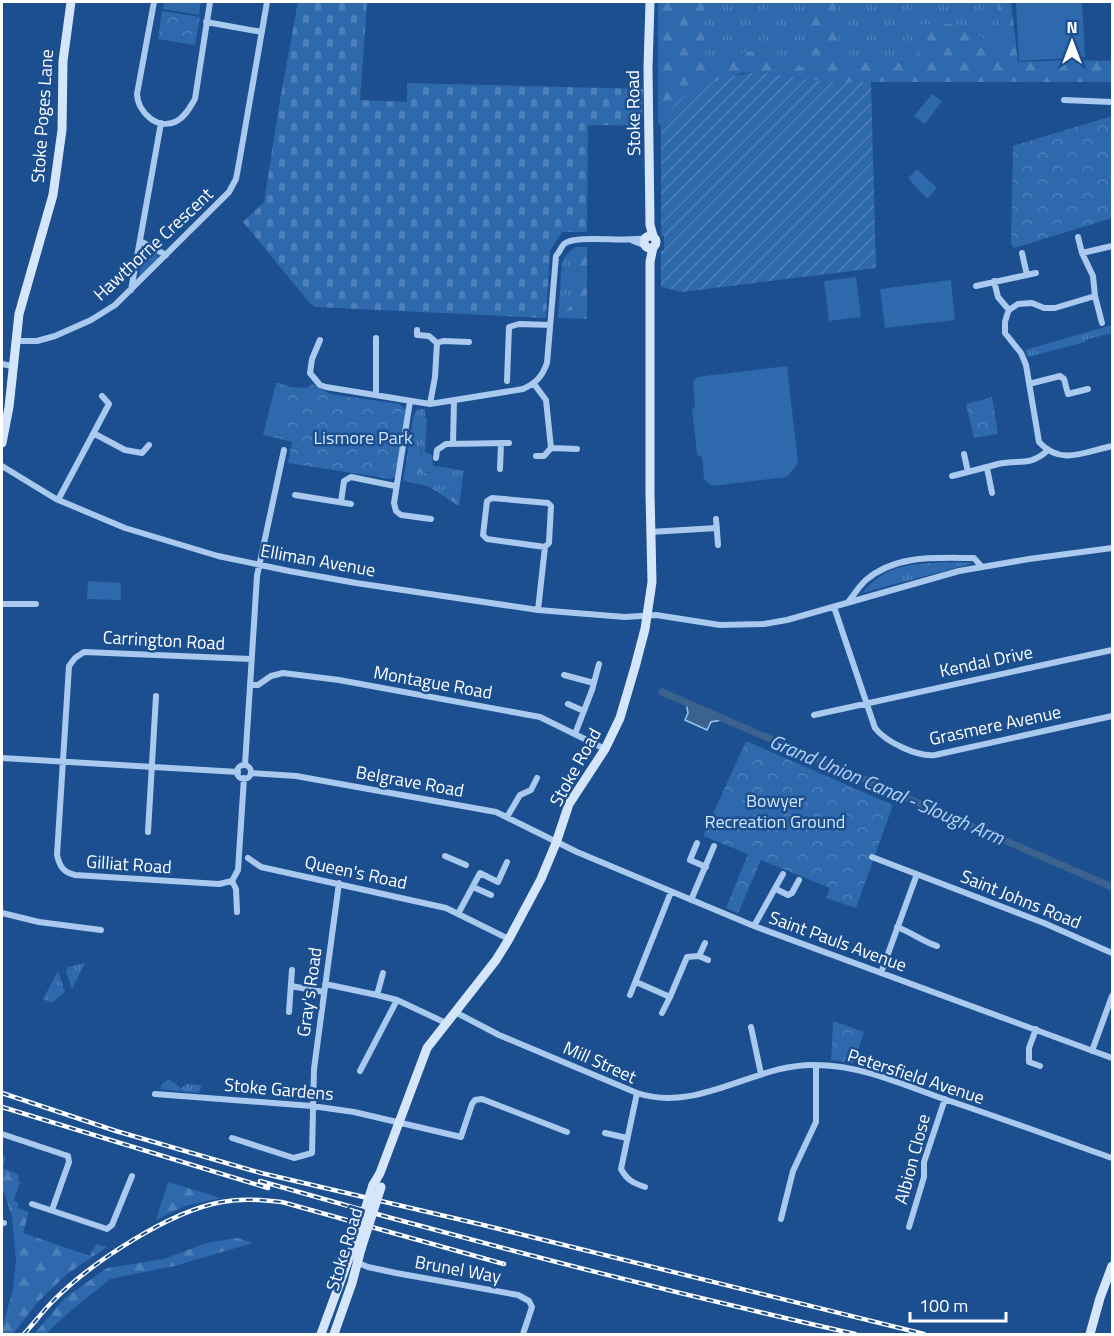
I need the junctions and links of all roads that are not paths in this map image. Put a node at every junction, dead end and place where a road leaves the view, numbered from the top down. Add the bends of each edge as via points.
1 (71, 2) edge
2 (154, 2) edge
3 (210, 2) edge
4 (267, 2) edge
5 (650, 2) edge
6 (206, 22) junction
7 (262, 32) junction
8 (1064, 100) dead end
9 (1113, 102) edge
10 (160, 123) junction
11 (1078, 237) dead end
12 (140, 241) junction
13 (648, 242) junction
14 (1113, 246) edge
15 (1082, 253) junction
16 (1022, 254) dead end
17 (166, 255) junction
18 (1036, 273) dead end
19 (1027, 275) junction
20 (994, 281) junction
21 (976, 286) dead end
22 (131, 290) junction
23 (1095, 296) junction
24 (1009, 310) junction
25 (1102, 323) dead end
26 (550, 325) junction
27 (417, 330) dead end
28 (376, 338) dead end
29 (320, 340) dead end
30 (15, 341) junction
31 (469, 342) dead end
32 (437, 343) junction
33 (2, 364) edge
34 (12, 366) junction
35 (507, 381) dead end
36 (534, 384) junction
37 (1029, 384) junction
38 (1088, 389) dead end
39 (376, 395) junction
40 (102, 396) dead end
41 (410, 401) junction
42 (454, 401) junction
43 (430, 404) junction
44 (4, 424) edge
45 (95, 434) junction
46 (2, 442) edge
47 (453, 443) junction
48 (501, 443) junction
49 (509, 443) dead end
50 (149, 445) dead end
51 (1113, 446) edge
52 (551, 448) junction
53 (577, 449) dead end
54 (284, 450) dead end
55 (1047, 451) junction
56 (964, 454) dead end
57 (536, 456) dead end
58 (436, 458) dead end
59 (2, 466) edge
60 (987, 468) junction
61 (500, 469) dead end
62 (968, 472) junction
63 (952, 476) dead end
64 (395, 486) junction
65 (992, 493) dead end
66 (295, 495) dead end
67 (58, 500) junction
68 (341, 502) junction
69 (351, 504) dead end
70 (431, 519) dead end
71 (717, 519) dead end
72 (717, 528) junction
73 (651, 532) junction
74 (718, 545) dead end
75 (545, 547) junction
76 (1113, 548) edge
77 (258, 564) junction
78 (981, 566) junction
79 (848, 603) junction
80 (2, 604) edge
81 (36, 604) dead end
82 (834, 607) junction
83 (538, 609) junction
84 (648, 615) junction
85 (1113, 650) edge
86 (251, 659) junction
87 (599, 664) dead end
88 (564, 675) dead end
89 (594, 683) junction
90 (250, 685) junction
91 (156, 696) dead end
92 (867, 702) junction
93 (568, 704) dead end
94 (584, 711) junction
95 (814, 715) dead end
96 (1113, 716) edge
97 (575, 734) junction
98 (605, 749) junction
99 (2, 758) edge
100 (63, 762) junction
101 (245, 765) junction
102 (152, 767) junction
103 (238, 772) junction
104 (251, 773) junction
105 (244, 778) junction
106 (537, 778) dead end
107 (507, 817) junction
108 (148, 832) dead end
109 (556, 843) junction
110 (697, 843) dead end
111 (714, 846) dead end
112 (445, 856) dead end
113 (872, 857) dead end
114 (248, 858) dead end
115 (507, 862) dead end
116 (466, 865) dead end
117 (706, 867) junction
118 (473, 869) dead end
119 (480, 873) junction
120 (783, 874) dead end
121 (917, 874) junction
122 (799, 880) dead end
123 (232, 881) junction
124 (339, 883) junction
125 (473, 887) junction
126 (776, 889) junction
127 (671, 892) junction
128 (491, 895) dead end
129 (691, 900) junction
130 (237, 912) dead end
131 (2, 913) edge
132 (458, 914) junction
133 (754, 926) junction
134 (897, 927) junction
135 (101, 930) dead end
136 (509, 939) junction
137 (705, 943) dead end
138 (937, 946) dead end
139 (1113, 953) edge
140 (699, 956) junction
141 (708, 960) dead end
142 (292, 970) dead end
143 (383, 973) dead end
144 (881, 973) junction
145 (636, 982) junction
146 (325, 984) junction
147 (291, 986) junction
148 (324, 993) junction
149 (377, 994) junction
150 (630, 995) dead end
151 (1113, 996) edge
152 (670, 997) junction
153 (397, 1000) junction
154 (289, 1012) dead end
155 (455, 1012) junction
156 (662, 1013) dead end
157 (446, 1023) junction
158 (752, 1027) dead end
159 (1036, 1029) junction
160 (1092, 1050) junction
161 (1113, 1058) edge
162 (816, 1065) junction
163 (1040, 1066) dead end
164 (360, 1071) dead end
165 (761, 1074) junction
166 (637, 1093) junction
167 (154, 1094) dead end
168 (945, 1099) junction
169 (312, 1106) junction
170 (399, 1122) junction
171 (567, 1132) dead end
172 (605, 1133) dead end
173 (2, 1134) edge
174 (232, 1138) dead end
175 (627, 1138) junction
176 (1113, 1158) edge
177 (132, 1176) dead end
178 (645, 1187) dead end
179 (32, 1204) dead end
180 (52, 1210) junction
181 (781, 1220) dead end
182 (909, 1227) dead end
183 (355, 1251) junction
184 (357, 1263) junction
185 (1113, 1266) edge
186 (321, 1335) edge
187 (334, 1335) edge
188 (523, 1335) edge
189 (1090, 1335) edge

1 - 30 main road, Stoke Poges Lane via 53,195
2 - 10 street via 137,94 138,103 150,119
3 - 6 street
4 - 7 street, Hawthorne Crescent
5 - 13 main road, Stoke Road
6 - 7 street
6 - 10 street via 195,99 176,122
7 - 17 street, Hawthorne Crescent via 236,179 213,210
8 - 9 street
10 - 12 street
11 - 15 street
12 - 17 street
12 - 22 street
13 - 26 street via 575,239 564,244 556,256
13 - 73 main road, Stoke Road
14 - 15 street
15 - 23 street via 1093,276
16 - 19 street
17 - 22 street, Hawthorne Crescent
18 - 19 street
19 - 20 street
20 - 21 street
20 - 24 street via 998,297
22 - 30 street, Hawthorne Crescent via 115,305 73,328 37,341
23 - 24 street via 1055,308 1032,303 1018,304
23 - 25 street
24 - 37 street via 1005,333 1021,353
26 - 35 street via 509,327
26 - 36 street via 547,363
27 - 32 street via 417,335 429,336
28 - 39 street
29 - 39 street via 310,373 320,385
30 - 34 main road, Stoke Poges Lane
31 - 32 street
32 - 43 street
33 - 34 street
34 - 44 main road, Stoke Poges Lane
36 - 42 street
36 - 52 street via 546,400
37 - 38 street via 1060,376 1065,379 1068,394
37 - 55 street via 1039,442
39 - 41 street
40 - 45 street via 109,404
41 - 43 street
41 - 64 street
42 - 43 street
42 - 47 street
44 - 46 main road, Stoke Poges Lane
45 - 50 street via 125,450 142,453
45 - 67 street
47 - 48 street
47 - 58 street via 437,450
48 - 49 street
48 - 61 street
51 - 55 street via 1068,456
52 - 53 street
52 - 57 street via 544,456
54 - 77 street
55 - 60 street via 1031,462
56 - 62 street
59 - 67 street, Elliman Avenue
60 - 62 street
60 - 65 street
62 - 63 street
64 - 68 street via 351,477 344,482
64 - 70 street via 396,511
66 - 68 street
67 - 77 street, Elliman Avenue via 164,541
68 - 69 street
71 - 72 street
72 - 73 street
72 - 74 street
73 - 84 main road, Stoke Road
75 - 75 street via 549,543 548,503 492,498 487,501 483,535 487,539
75 - 83 street
76 - 78 street, Elliman Avenue
77 - 83 street, Elliman Avenue via 357,583
77 - 86 street
78 - 79 street, Elliman Avenue
78 - 79 street via 974,558 900,562 882,568 863,582
79 - 82 street, Elliman Avenue
80 - 81 street
82 - 84 street, Elliman Avenue via 764,624 720,624
82 - 92 street, Grasmere Avenue
83 - 84 street, Elliman Avenue via 624,618
84 - 98 main road, Stoke Road via 620,718
85 - 92 street, Kendal Drive
86 - 90 street
86 - 100 street, Carrington Road via 84,652 69,666
87 - 89 street
88 - 89 street
89 - 94 street
90 - 97 street, Montague Road via 284,672 295,673 540,717
90 - 101 street
91 - 102 street
92 - 95 street, Kendal Drive
92 - 96 street, Grasmere Avenue via 875,728 883,738 927,756
93 - 94 street
94 - 97 street
97 - 98 street, Montague Road
98 - 109 main road, Stoke Road via 569,804
99 - 100 street
100 - 102 street
100 - 123 street, Gilliat Road via 57,855 66,873 219,884
101 - 103 street
101 - 104 street
102 - 103 street
102 - 108 street
103 - 105 street
104 - 105 street
104 - 107 street, Belgrave Road via 304,777 487,810
105 - 123 street via 239,862
106 - 107 street via 531,790 520,795
107 - 109 street, Belgrave Road
109 - 127 street, Saint Pauls Avenue
109 - 136 main road, Stoke Road
110 - 117 street via 690,860
111 - 117 street
112 - 116 street
113 - 121 street, Saint Johns Road
114 - 124 street, Queen's Road via 261,867
115 - 119 street via 498,882
117 - 129 street
118 - 119 street
119 - 125 street
120 - 126 street
121 - 134 street
121 - 139 street, Saint Johns Road
122 - 126 street via 792,894
123 - 130 street
124 - 132 street, Queen's Road
124 - 146 street, Gray's Road
125 - 128 street
125 - 132 street
126 - 133 street
127 - 129 street, Saint Pauls Avenue
127 - 145 street
129 - 133 street, Saint Pauls Avenue
131 - 135 street
132 - 136 street, Queen's Road
133 - 144 street, Saint Pauls Avenue
134 - 138 street via 915,934 928,947
134 - 144 street
136 - 155 main road, Stoke Road
137 - 140 street
140 - 141 street
140 - 152 street via 687,957
142 - 147 street
143 - 149 street
144 - 159 street, Saint Pauls Avenue
145 - 150 street
145 - 152 street
146 - 148 street, Gray's Road
146 - 149 street
147 - 148 street
147 - 154 street
148 - 169 street, Gray's Road
149 - 153 street
151 - 160 street
152 - 156 street
153 - 157 street
153 - 164 street
155 - 157 main road, Stoke Road
155 - 166 street, Mill Street via 499,1035
157 - 170 main road, Stoke Road via 427,1048
158 - 165 street
159 - 160 street, Saint Pauls Avenue
159 - 163 street via 1029,1062
160 - 161 street, Saint Pauls Avenue
162 - 165 street, Petersfield Avenue
162 - 168 street, Petersfield Avenue via 869,1073
162 - 181 street via 816,1122 793,1171
165 - 166 street, Petersfield Avenue via 685,1097 658,1099
166 - 175 street, Mill Street
167 - 169 street, Stoke Gardens
168 - 176 street, Petersfield Avenue
168 - 182 street, Albion Close via 924,1162 924,1177
169 - 170 street, Stoke Gardens
169 - 174 street, Gray's Road via 312,1153 294,1158
170 - 171 street, Stoke Gardens via 461,1137 472,1104 482,1099
170 - 183 main road, Stoke Road, bridge
172 - 175 street
173 - 180 street via 68,1156
175 - 178 street, Mill Street via 621,1169 634,1184
177 - 180 street via 107,1229
179 - 180 street
183 - 184 main road, Stoke Road
183 - 186 main road, Stoke Road
184 - 187 main road, Stoke Road
184 - 188 street, Brunel Way via 518,1295 532,1307
185 - 189 main road

